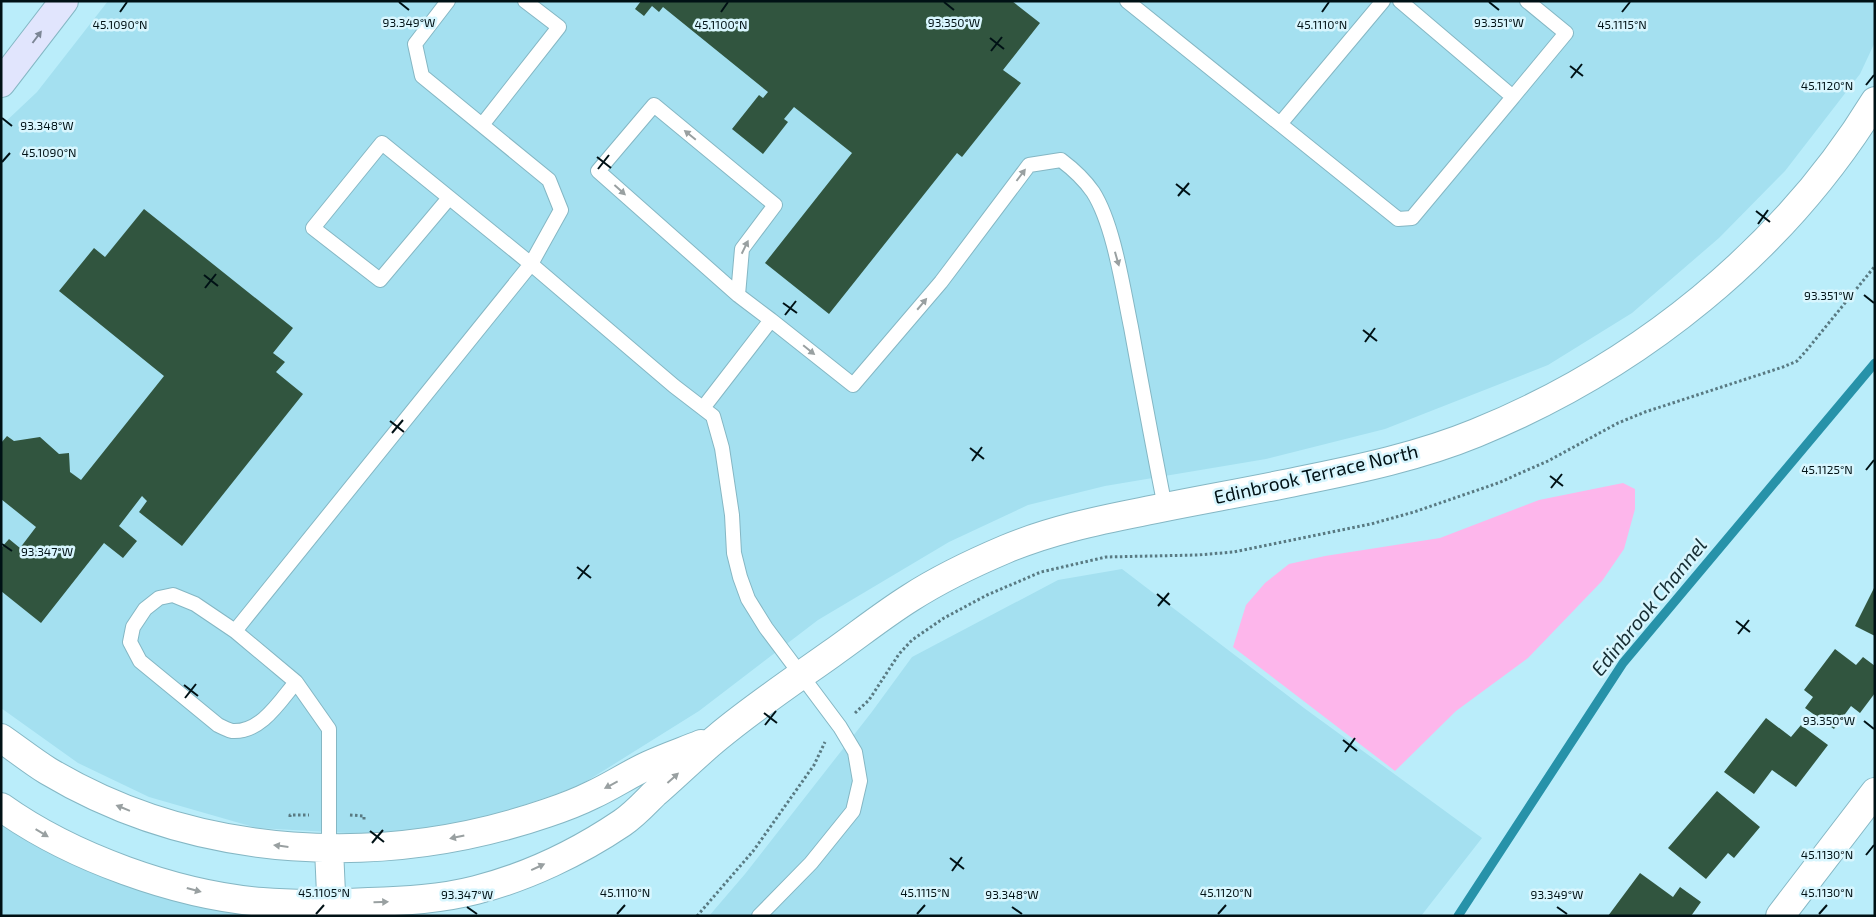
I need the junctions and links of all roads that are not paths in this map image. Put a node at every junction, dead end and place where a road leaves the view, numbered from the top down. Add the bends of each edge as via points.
1 (64, 1) edge
2 (448, 1) edge
3 (525, 1) edge
4 (1127, 1) edge
5 (1383, 1) edge
6 (1400, 1) edge
7 (1527, 1) edge
8 (1, 83) edge
9 (1513, 97) junction
10 (1875, 101) edge
11 (1280, 124) junction
12 (482, 125) junction
13 (449, 198) junction
14 (531, 264) junction
15 (738, 295) junction
16 (771, 320) junction
17 (703, 408) junction
18 (1165, 507) junction
19 (235, 631) junction
20 (801, 676) junction
21 (296, 682) junction
22 (719, 736) junction
23 (1, 738) edge
24 (1875, 792) edge
25 (1, 807) edge
26 (329, 849) junction
27 (332, 910) edge
28 (759, 916) edge
29 (1780, 916) edge

8 -> 1 main road
2 - 12 lane via 415,44 422,76
3 - 12 lane via 559,28
4 - 11 lane
5 - 11 lane
6 - 9 lane
7 - 9 lane via 1566,33
9 - 11 lane via 1412,218 1398,219
10 - 18 street, Edinbrook Terrace North via 1814,188 1756,251 1681,315 1622,357 1543,402 1456,440 1394,460
12 - 14 lane via 549,180 561,210
13 - 13 lane via 382,143 313,228 380,280
13 - 14 lane
14 - 17 lane
14 - 19 lane
15 -> 15 lane via 742,249 775,204 654,105 598,171
15 - 16 lane
16 - 17 lane
16 -> 18 lane via 853,385 941,282 1029,165 1061,160 1079,174 1093,192 1108,226 1120,269
17 - 20 lane via 713,416 722,448 734,553 745,592 762,623
18 - 20 street, Edinbrook Terrace North via 1060,529 960,569 911,597
19 - 21 lane
19 - 21 lane via 195,604 173,595 159,598 145,609 133,627 130,642 140,661 218,725 231,731 250,728 265,718
20 - 22 street, Edinbrook Terrace North
20 - 28 lane via 855,752 860,782 853,811 811,863
21 - 26 lane via 329,729
22 -> 26 street, Edinbrook Terrace North via 648,765 592,795 492,830 429,842
27 -> 22 street, Edinbrook Terrace North via 436,898 477,890 523,875 625,821
26 -> 23 street, Edinbrook Terrace North via 258,843 201,833 152,819 56,775
24 - 29 street
25 -> 27 street, Edinbrook Terrace North via 49,837 97,860 154,879 212,895
26 - 27 street

